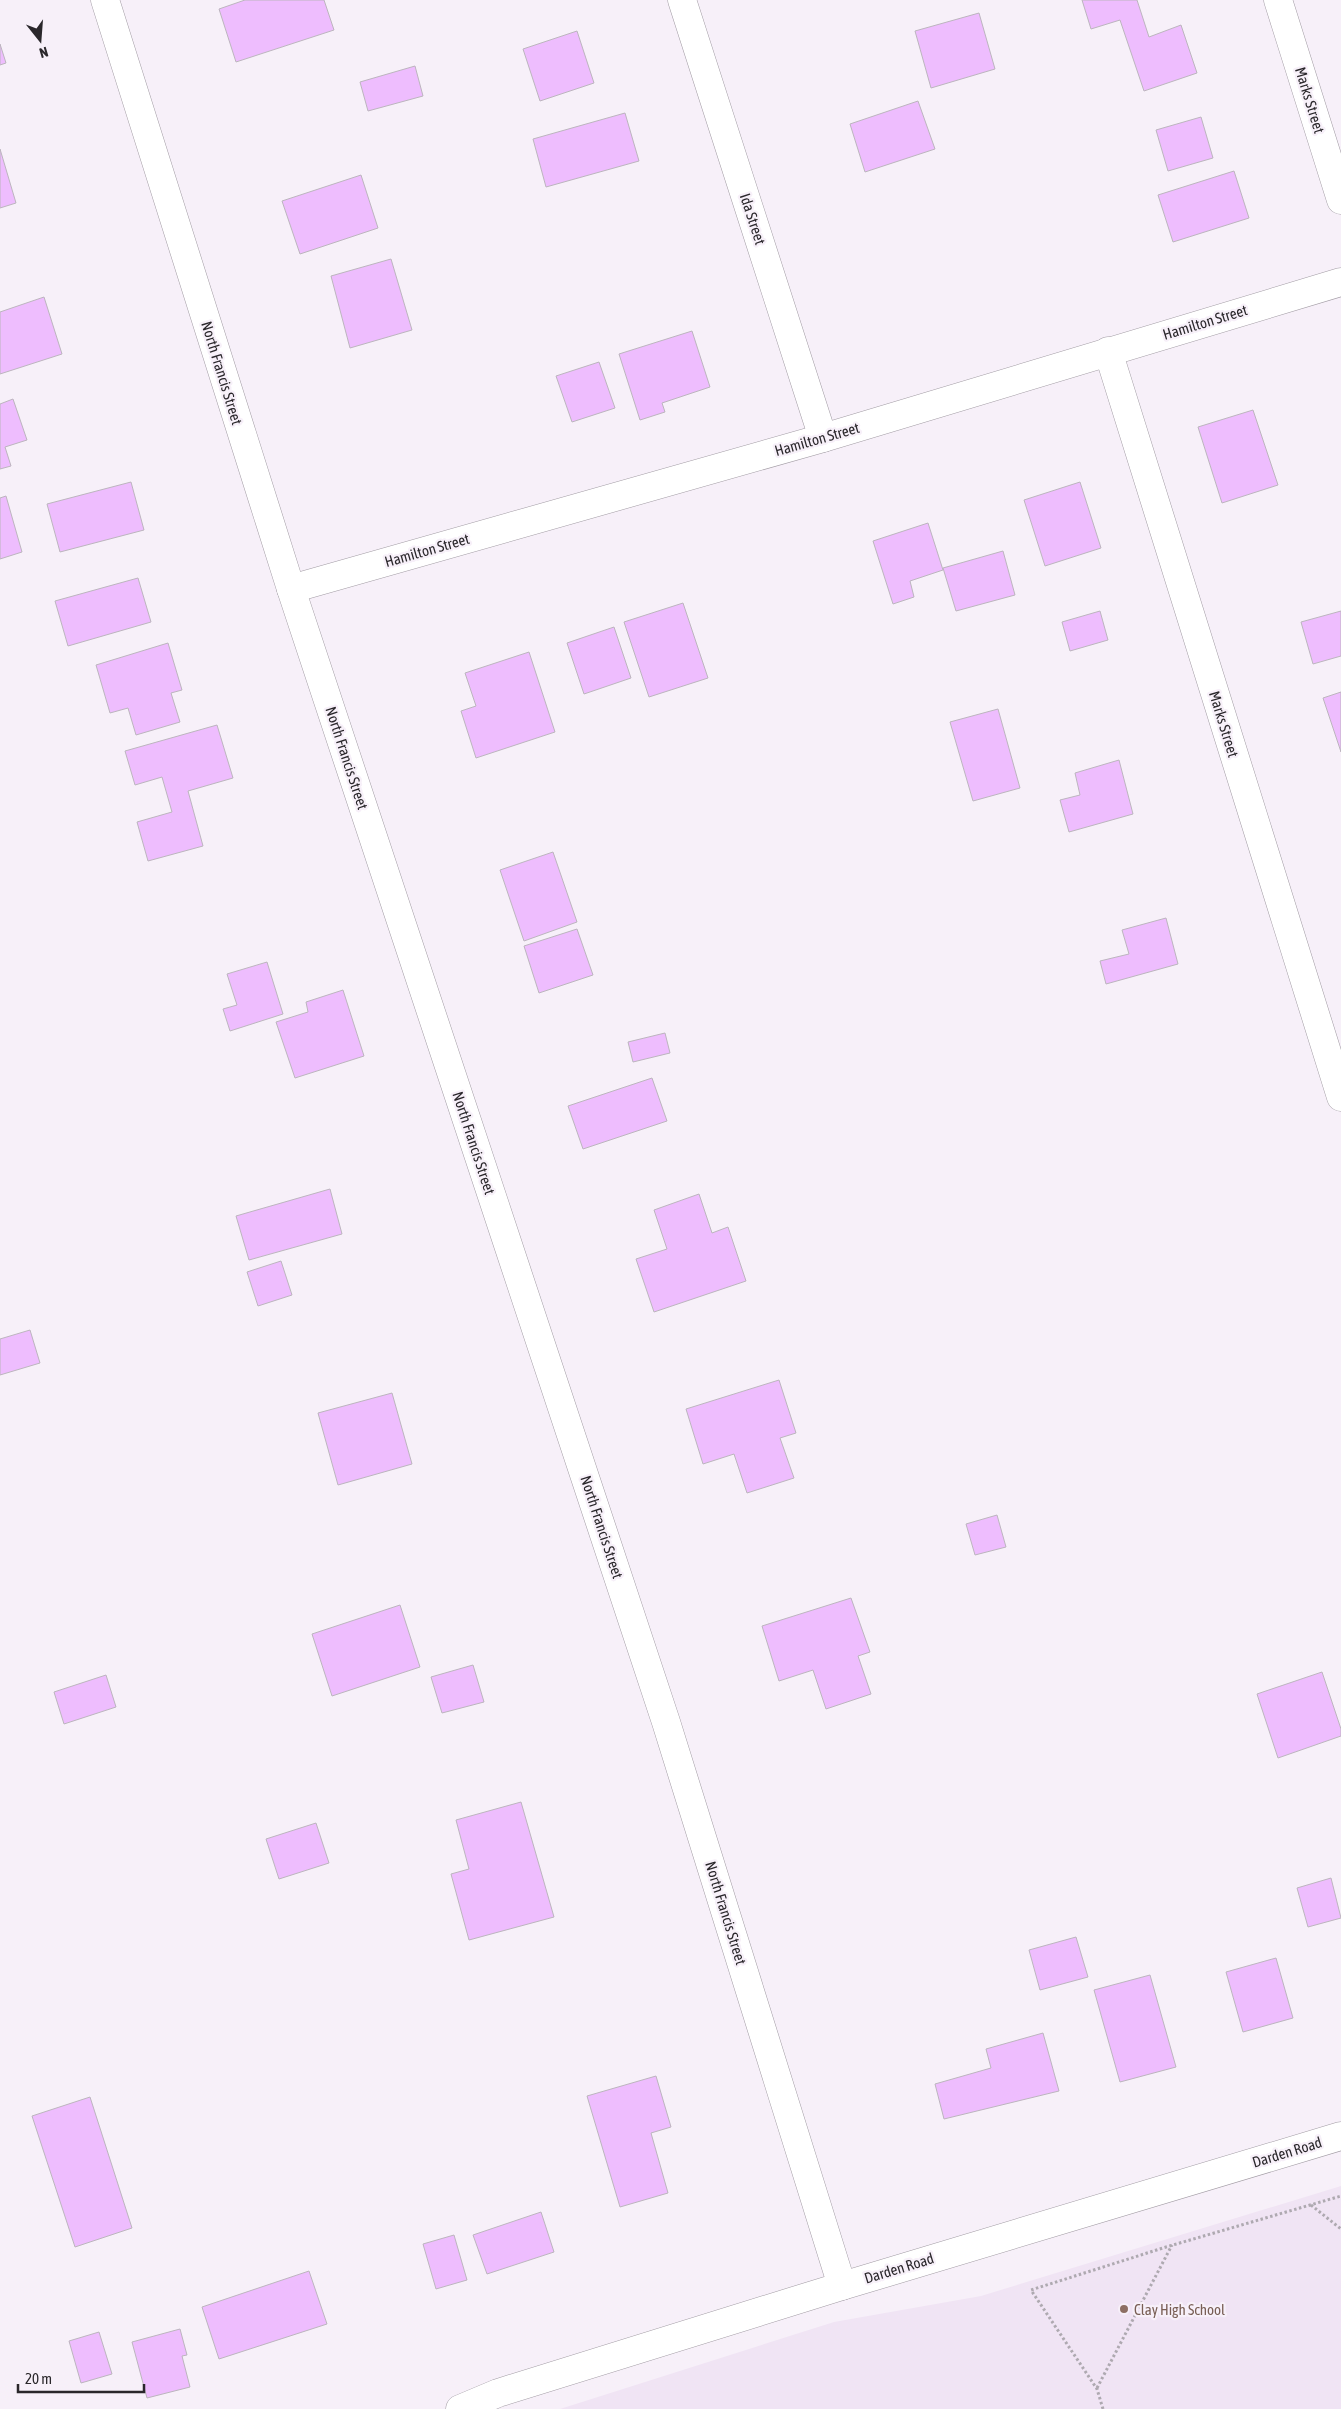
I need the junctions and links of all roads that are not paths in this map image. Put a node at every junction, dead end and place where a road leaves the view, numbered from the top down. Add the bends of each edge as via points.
1 (105, 0) edge
2 (682, 0) edge
3 (1278, 0) edge
4 (1341, 200) edge
5 (1341, 282) edge
6 (1108, 351) junction
7 (823, 438) junction
8 (291, 589) junction
9 (1341, 1097) edge
10 (1341, 2136) edge
11 (842, 2286) junction
12 (498, 2393) junction
13 (442, 2409) edge
14 (460, 2409) edge

1 - 8 street, North Francis Street
2 - 7 street, Ida Street
3 - 4 street, Marks Street
5 - 6 street, Hamilton Street
6 - 7 street, Hamilton Street
6 - 9 street, Marks Street
7 - 8 street, Hamilton Street
8 - 11 street, North Francis Street via 666,1722
10 - 11 street, Darden Road
11 - 12 street, Darden Road
12 - 13 street
12 - 14 street, Darden Road

